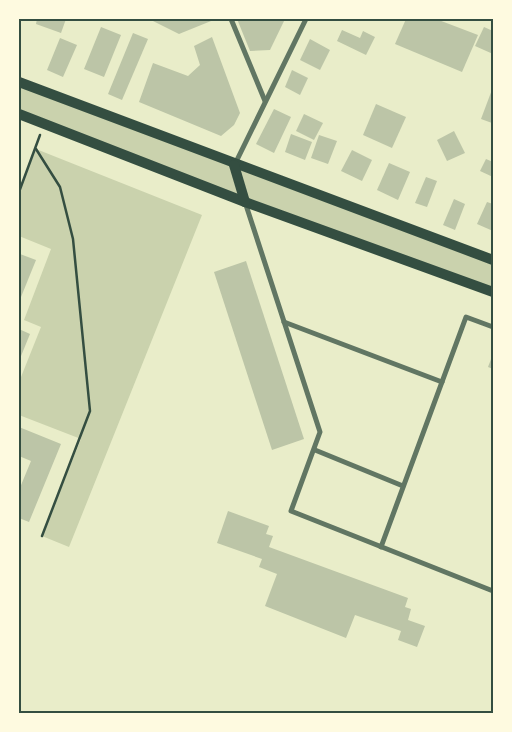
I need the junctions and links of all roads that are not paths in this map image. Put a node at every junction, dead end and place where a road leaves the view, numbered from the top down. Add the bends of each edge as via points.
1 (230, 19) edge
2 (306, 19) edge
3 (19, 82) edge
4 (265, 101) junction
5 (19, 114) edge
6 (234, 165) junction
7 (245, 202) junction
8 (493, 260) edge
9 (493, 292) edge
10 (284, 322) junction
11 (493, 327) edge
12 (442, 382) junction
13 (315, 450) junction
14 (403, 486) junction
15 (381, 546) junction
16 (493, 591) edge

1 - 4 street
2 - 4 street
3 - 6 main road
4 - 6 street
5 - 7 main road
6 - 7 main road
6 - 8 main road
7 - 9 main road
7 - 10 street
10 - 12 street
10 - 13 street via 320,432
11 - 12 street via 466,317
12 - 14 street
13 - 14 street
13 - 15 street via 291,511
14 - 15 street
15 - 16 street

